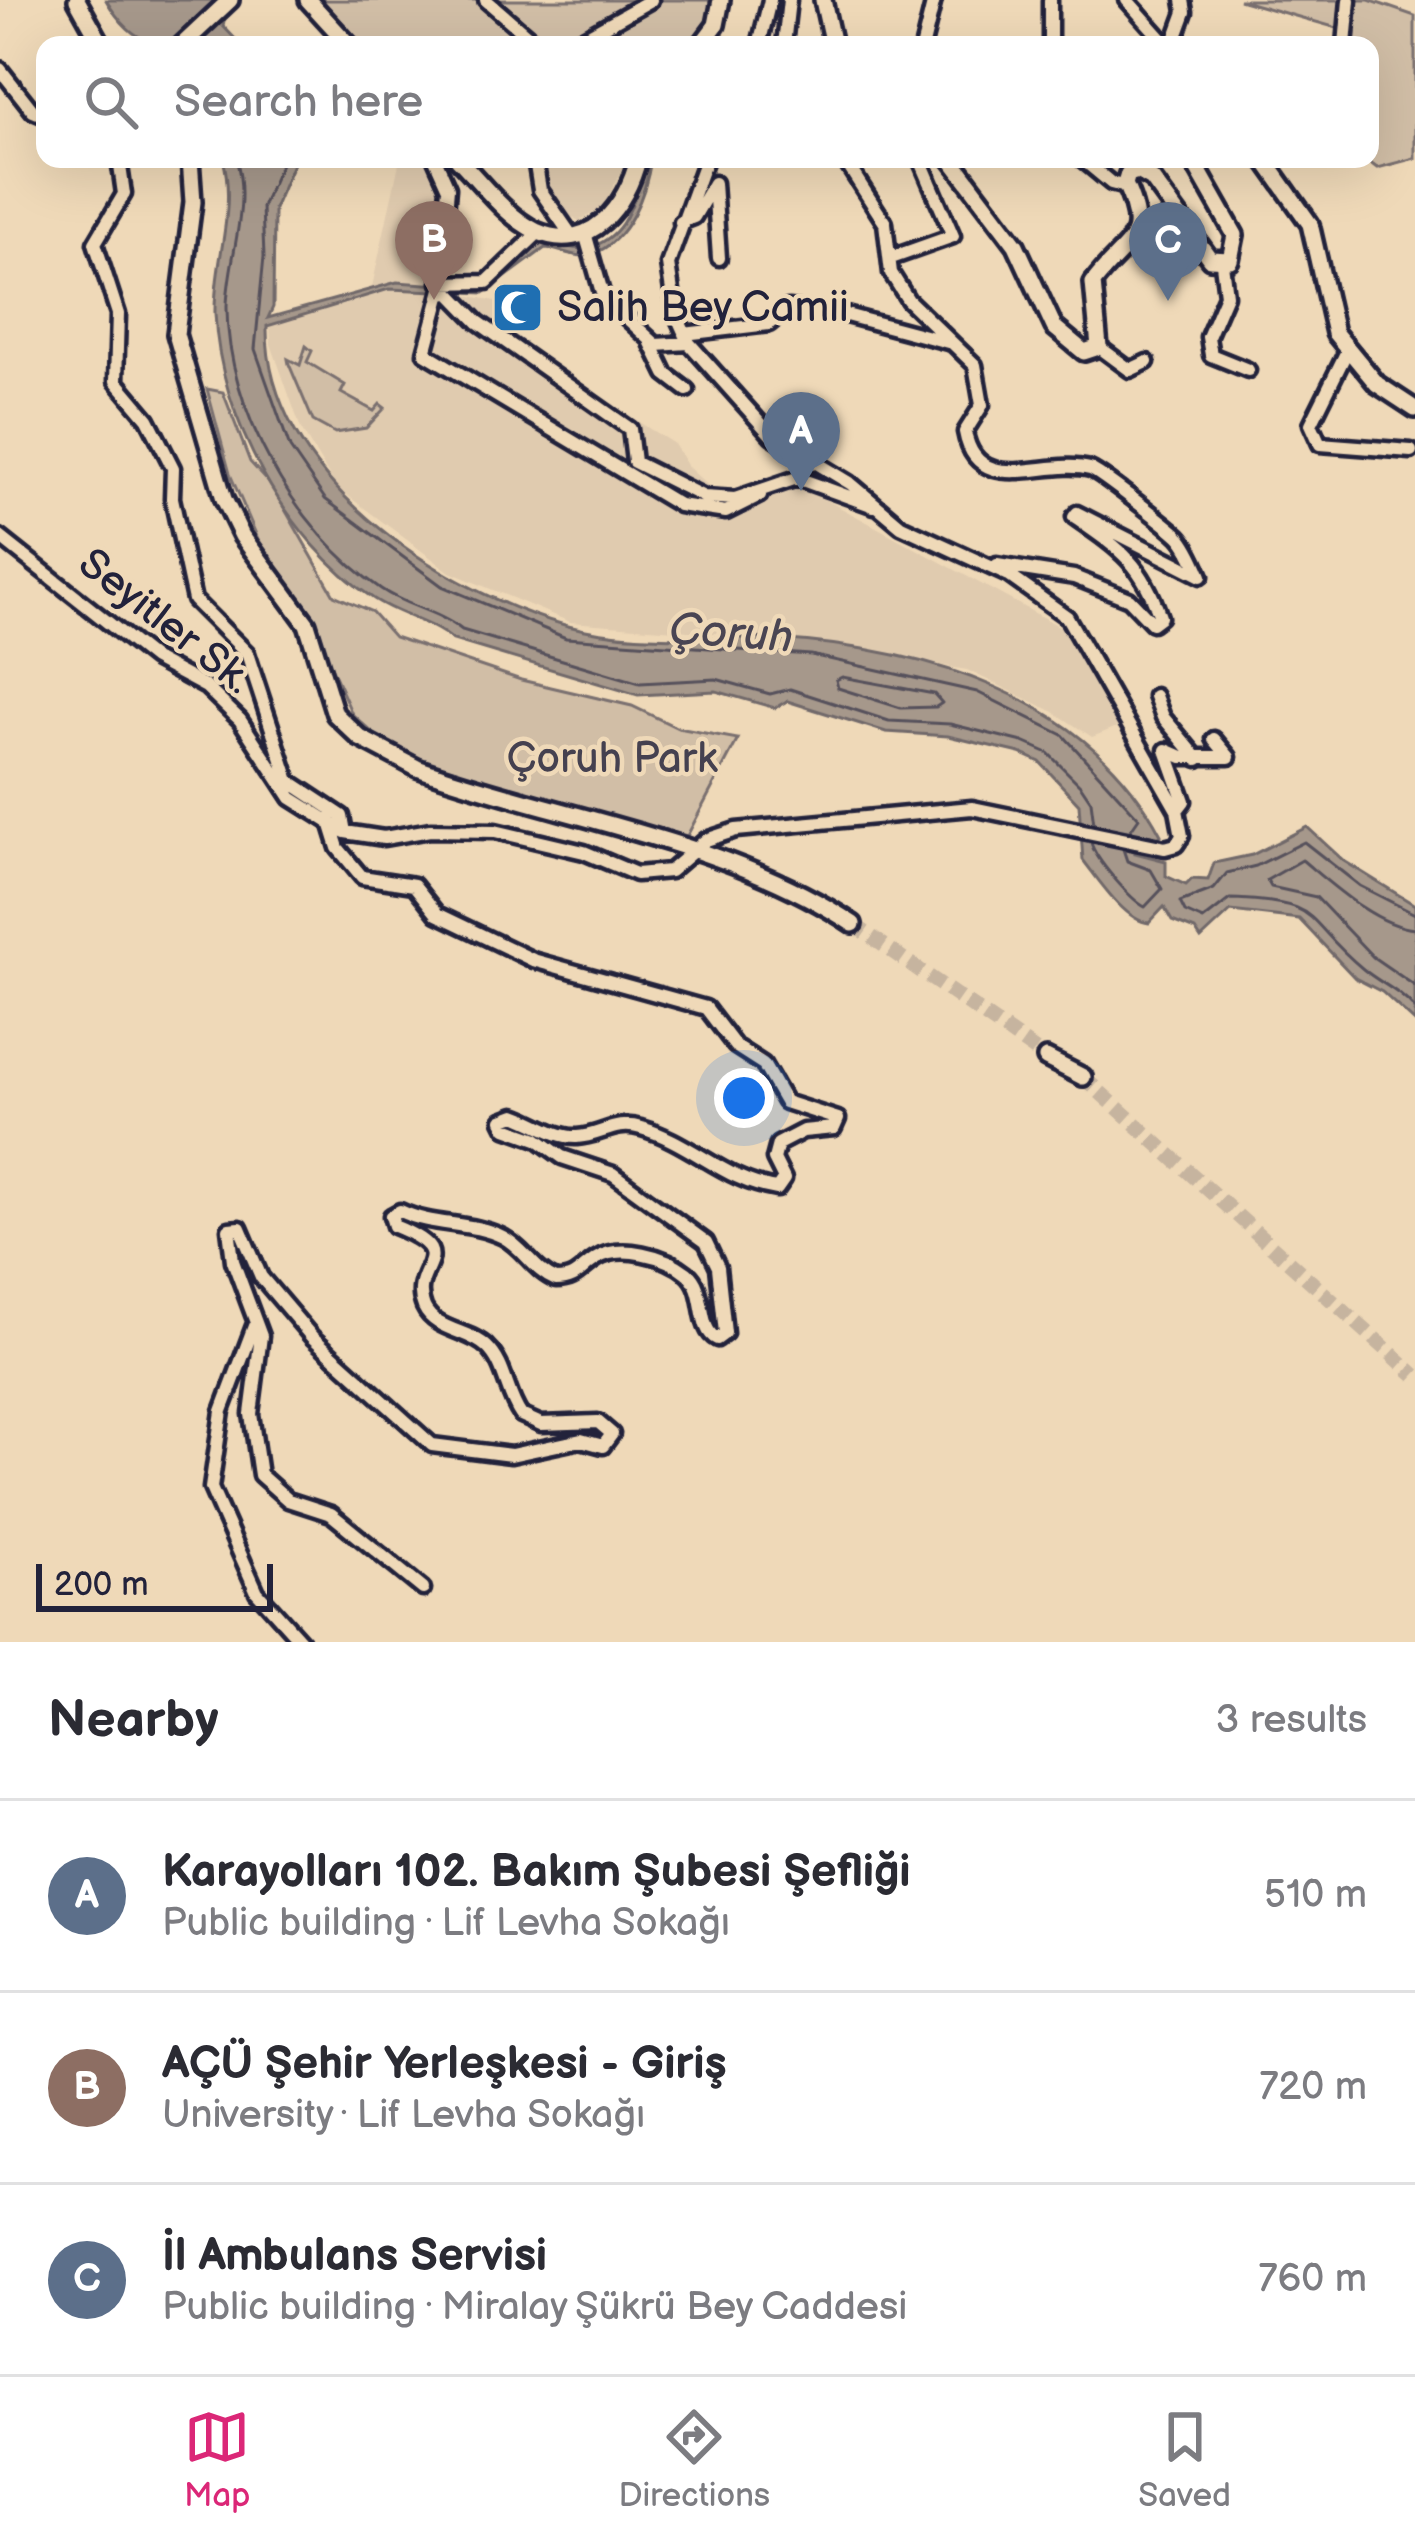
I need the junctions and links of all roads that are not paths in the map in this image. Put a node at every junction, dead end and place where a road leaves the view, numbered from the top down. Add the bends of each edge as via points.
1 (77, 0) edge
2 (230, 0) edge
3 (308, 0) edge
4 (486, 0) edge
5 (651, 0) edge
6 (721, 0) edge
7 (770, 0) edge
8 (789, 0) edge
9 (823, 0) edge
10 (934, 0) edge
11 (1050, 0) edge
12 (1127, 0) edge
13 (1183, 0) edge
14 (1349, 0) edge
15 (97, 36) edge
16 (192, 36) edge
17 (341, 36) edge
18 (528, 36) edge
19 (588, 36) edge
20 (708, 36) edge
21 (761, 36) edge
22 (785, 36) edge
23 (831, 36) edge
24 (924, 36) edge
25 (1050, 36) edge
26 (1161, 36) edge
27 (1174, 36) edge
28 (1346, 36) edge
29 (0, 69) edge
30 (36, 112) edge
31 (120, 168) edge
32 (190, 168) edge
33 (439, 168) edge
34 (468, 168) edge
35 (537, 168) edge
36 (635, 168) edge
37 (702, 168) edge
38 (850, 168) edge
39 (924, 168) edge
40 (959, 168) edge
41 (1093, 168) edge
42 (1197, 168) edge
43 (1270, 168) edge
44 (1126, 187) junction
45 (681, 222) junction
46 (539, 232) junction
47 (585, 243) junction
48 (891, 257) junction
49 (719, 258) dead end
50 (1222, 263) junction
51 (441, 286) junction
52 (686, 339) junction
53 (651, 342) junction
54 (956, 344) junction
55 (1099, 347) junction
56 (1347, 351) junction
57 (1147, 362) dead end
58 (1248, 370) dead end
59 (687, 391) dead end
60 (1415, 409) edge
61 (1411, 451) dead end
62 (770, 486) junction
63 (875, 506) junction
64 (0, 537) edge
65 (983, 563) junction
66 (1155, 697) dead end
67 (1214, 739) dead end
68 (1198, 759) junction
69 (1177, 810) junction
70 (328, 819) junction
71 (345, 832) junction
72 (694, 850) junction
73 (854, 923) tunnel mouth
74 (1046, 1058) tunnel mouth
75 (1083, 1077) tunnel mouth
76 (254, 1325) junction
77 (423, 1588) dead end
78 (302, 1642) edge

1 - 15 main road
2 - 16 main road
3 - 17 main road
4 - 18 street
5 - 19 street
6 - 20 main road
7 - 21 street
8 - 22 street
9 - 23 main road
10 - 24 street
11 - 25 street
12 - 26 street
13 - 27 street
14 - 28 street
29 - 30 street
31 - 71 street via 124,194 94,243 118,314 116,381 148,419 172,467 194,600 247,653 289,781 341,816
32 - 72 main road via 179,350 228,508 307,624 335,714 360,739 417,768
33 - 51 street via 448,188
34 - 46 main road
35 - 47 street via 543,196
36 - 47 main road via 624,199
37 - 45 street
38 - 48 street via 885,223
39 - 48 street via 953,236
40 - 55 main road via 1016,245 1062,338 1079,351
41 - 44 street
42 - 50 main road via 1235,235 1234,254
43 - 56 main road via 1310,224 1331,324
44 - 50 main road via 1132,171 1148,175 1198,247
44 - 55 main road via 1138,228 1093,283
45 - 49 street via 694,217 713,183
45 - 52 street via 668,264
46 - 47 main road
46 - 51 street via 488,281
47 - 53 street via 603,296
48 - 54 street via 908,300
50 - 58 street via 1226,295 1208,337 1211,355
51 - 62 street via 478,322 630,429 637,464 704,497 735,499
51 - 62 street via 424,353 679,506 734,511
52 - 53 street via 668,347
52 - 54 street via 770,324 788,308
52 - 63 street via 772,436
53 - 59 street via 666,374
54 - 65 street via 975,365 983,392 965,432 977,461 994,472 1088,467 1103,474 1180,537 1201,576 1077,512 1074,518 1147,577 1160,617 1152,623 1129,599 1074,577
55 - 57 street via 1130,370
56 - 60 main road via 1385,392
56 - 61 street via 1311,424 1321,444
62 - 63 street via 805,479
63 - 65 street
64 - 70 street, Seyitler Sk. via 154,658 206,686 240,720 279,784
65 - 69 street via 1076,626
66 - 68 street
67 - 68 street via 1228,757
68 - 69 street via 1166,750 1184,801
69 - 72 street via 1182,836 1165,848 986,809 942,809 736,830
70 - 71 street, Seyitler Sk.
70 - 76 street via 338,848 362,877 414,885 437,914 552,968 706,1008 736,1046 763,1064 784,1102 834,1114 838,1122 778,1144 774,1159 784,1183 772,1190 729,1177 638,1126 576,1137 515,1115 502,1120 562,1157 620,1178 706,1242 719,1277 724,1333 717,1339 709,1335 698,1286 678,1267 620,1251 556,1280 489,1232 428,1224 400,1211 391,1216 392,1225 430,1248 425,1309 491,1350 521,1415 541,1424 598,1422 612,1434 607,1445 580,1440 511,1455 432,1445 312,1337 261,1276 234,1226 227,1232 230,1252
71 - 72 street via 384,838 495,831 636,874 670,871
72 - 73 main road
74 - 75 main road
76 - 77 street via 261,1336 251,1425 260,1475 288,1500 331,1514
76 - 78 street via 222,1412 211,1488 257,1592

